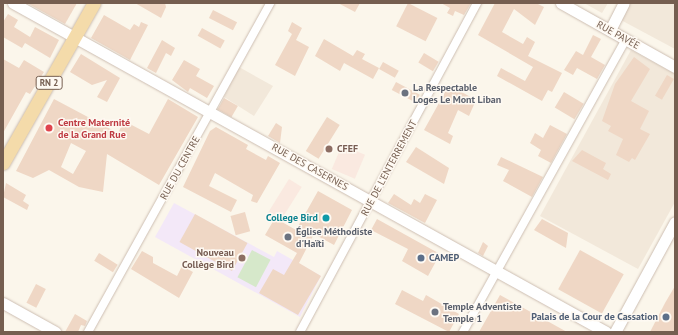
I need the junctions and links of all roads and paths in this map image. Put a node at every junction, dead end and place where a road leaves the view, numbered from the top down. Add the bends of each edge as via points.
1 (13, 3) edge
2 (94, 3) edge
3 (270, 3) edge
4 (477, 3) edge
5 (560, 3) edge
6 (624, 3) edge
7 (610, 30) junction
8 (75, 37) junction
9 (626, 39) junction
10 (675, 67) edge
11 (211, 112) junction
12 (3, 163) edge
13 (372, 202) junction
14 (674, 224) edge
15 (496, 273) junction
16 (3, 303) edge
17 (55, 332) edge
18 (88, 332) edge
19 (300, 332) edge
20 (463, 332) edge
21 (606, 332) edge
22 (614, 332) edge

1 - 8 main road, RUE DES CASERNES
2 - 8 main road, RN 2
3 - 11 street, RUE DU CENTRE
4 - 13 street, RUE DE L'ENTERREMENT
5 - 7 main road, RUE PAVÉE
6 - 7 main road
7 - 9 main road, RUE PAVÉE
8 - 11 main road, RUE DES CASERNES
8 - 12 main road, RN 2
9 - 10 main road, RUE PAVÉE
9 - 15 street
11 - 13 main road, RUE DES CASERNES
11 - 18 street, RUE DU CENTRE
13 - 15 main road, RUE DES CASERNES
13 - 19 street, RUE DE L'ENTERREMENT
14 - 22 main road
15 - 20 street
15 - 21 main road, RUE DES CASERNES
16 - 17 main road

